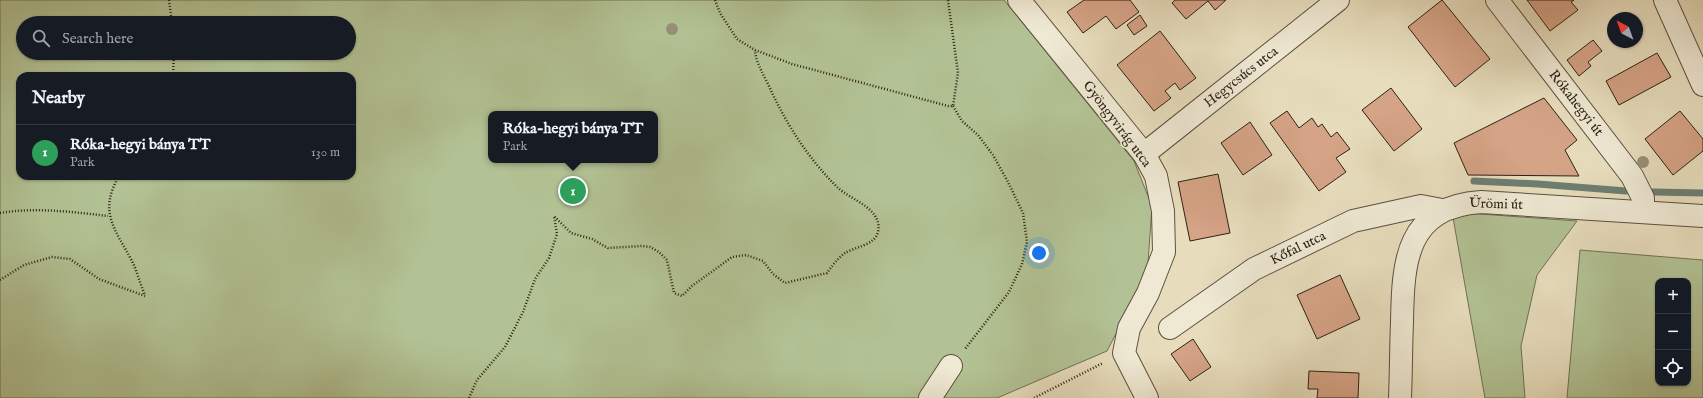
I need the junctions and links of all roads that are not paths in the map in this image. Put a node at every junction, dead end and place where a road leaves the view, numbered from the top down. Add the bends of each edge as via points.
1 (1019, 0) edge
2 (1338, 0) edge
3 (1497, 0) edge
4 (1665, 0) edge
5 (1703, 85) edge
6 (1144, 154) junction
7 (1442, 210) junction
8 (1643, 212) junction
9 (1703, 216) edge
10 (1170, 328) dead end
11 (951, 366) road end
12 (930, 398) edge
13 (1147, 398) edge
14 (1400, 398) edge

1 - 6 street, Gyöngyvirág utca
2 - 6 street, Hegycsúcs utca
3 - 8 street, Rókahegyi út via 1632,176 1643,198
4 - 5 street
6 - 13 street, Gyöngyvirág utca via 1156,176 1163,211 1164,252 1148,292 1129,328 1124,353
7 - 8 street, Ürömi út via 1462,203 1481,202
7 - 10 street, Kőfal utca via 1421,206 1353,221 1254,269
7 - 14 street, Ürömi út via 1428,220 1416,237 1405,266
8 - 9 street, Ürömi út
11 - 12 street

